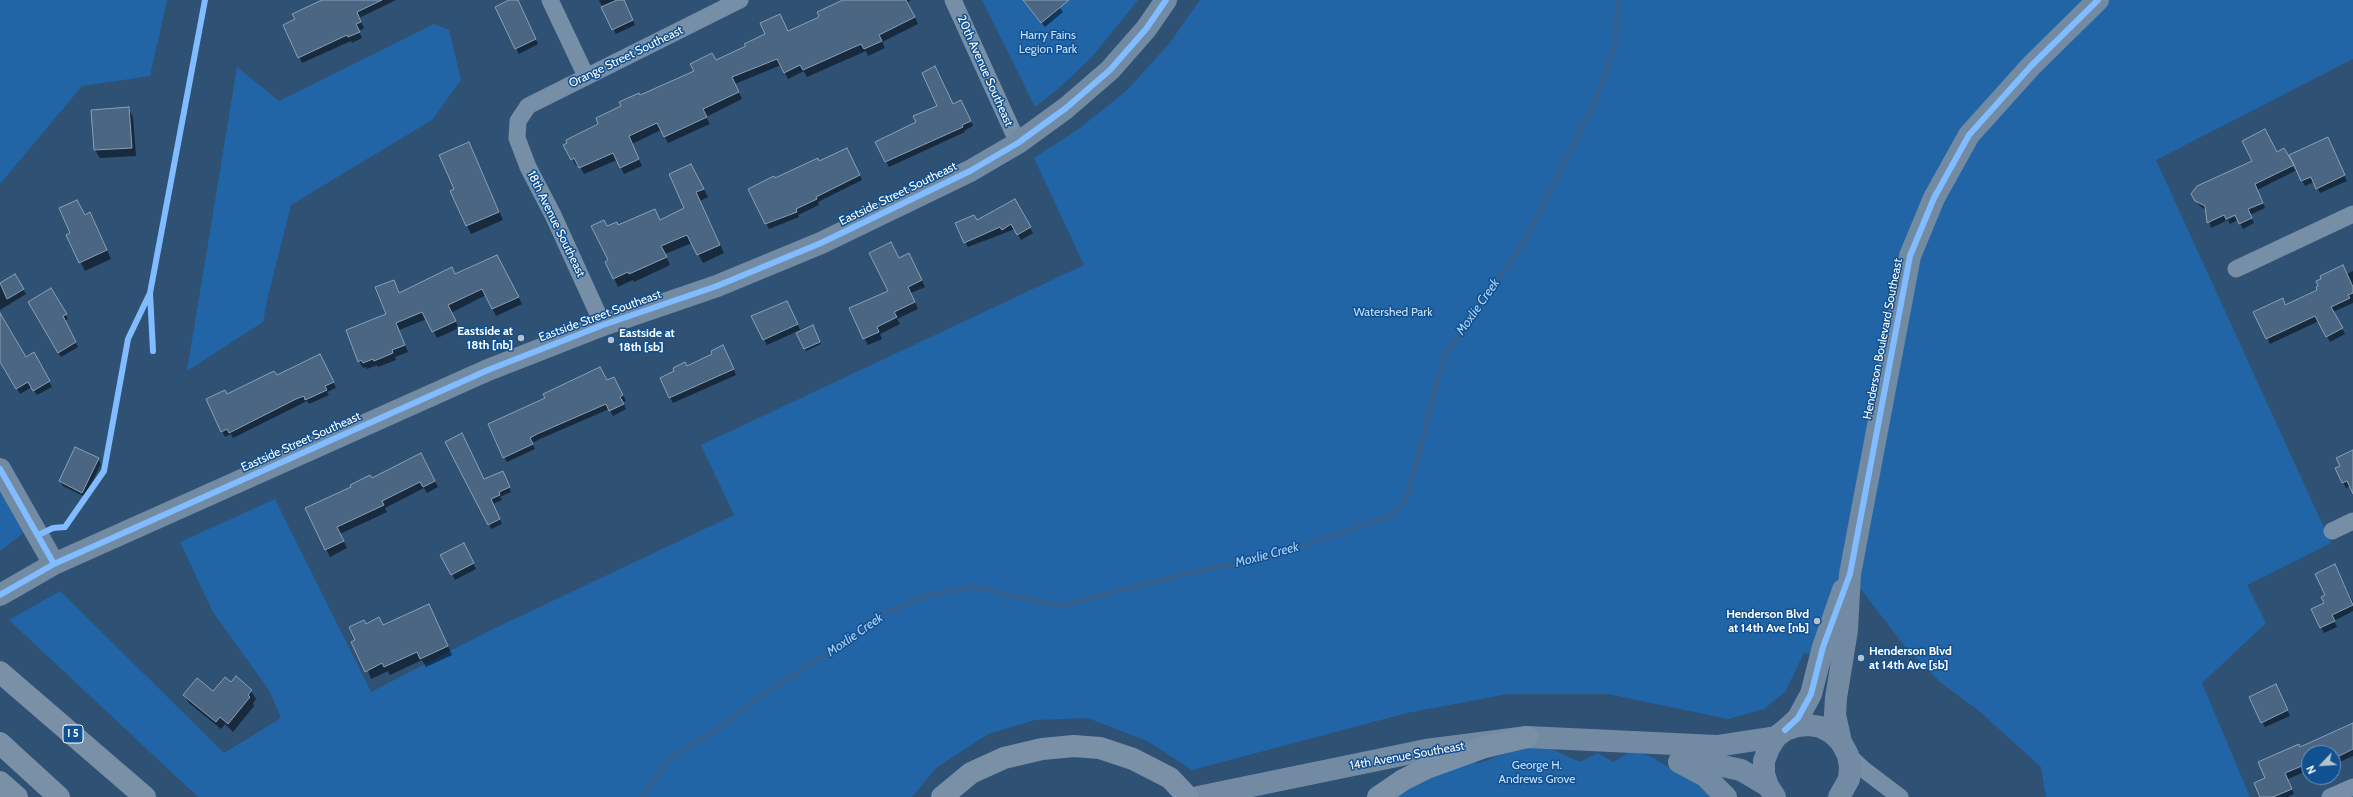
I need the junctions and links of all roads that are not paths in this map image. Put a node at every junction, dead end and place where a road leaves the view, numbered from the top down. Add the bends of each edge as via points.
1 (550, 0) edge
2 (740, 0) edge
3 (953, 0) edge
4 (1166, 0) edge
5 (2098, 0) edge
6 (586, 76) junction
7 (518, 121) joint
8 (1018, 143) junction
9 (2353, 214) edge
10 (2236, 268) dead end
11 (603, 325) junction
12 (0, 469) edge
13 (2353, 521) edge
14 (2332, 531) dead end
15 (54, 564) junction
16 (1850, 574) junction
17 (5, 592) edge
18 (0, 672) edge
19 (1781, 734) junction
20 (1527, 737) junction
21 (1618, 742) junction
22 (0, 743) edge
23 (1845, 748) junction
24 (1662, 754) junction
25 (0, 782) edge
26 (2353, 786) edge
27 (1772, 792) edge
28 (17, 797) edge
29 (59, 797) edge
30 (146, 797) edge
31 (942, 797) edge
32 (1188, 797) edge
33 (1198, 797) edge
34 (1378, 797) edge
35 (1726, 797) edge
36 (1839, 797) edge
37 (1900, 797) edge
38 (2330, 797) edge

1 - 6 street
2 - 6 street, Orange Street Southeast
3 - 8 street, 20th Avenue Southeast
4 - 8 main road, Eastside Street Southeast via 1146,29 1110,70 1066,108
5 - 16 main road, Henderson Boulevard Southeast via 2031,66 1969,135 1934,198 1910,256
6 - 7 street, Orange Street Southeast via 528,106
7 - 11 street, 18th Avenue Southeast via 517,138 528,167
8 - 11 main road, Eastside Street Southeast via 957,178 821,243 717,286
9 - 10 street
11 - 15 main road, Eastside Street Southeast via 488,370
12 - 15 main road
13 - 14 street
15 - 17 main road, Eastside Street Southeast
16 - 19 main road, Henderson Boulevard Southeast via 1823,646 1811,694 1798,718
16 - 23 main road, Henderson Boulevard Southeast via 1847,630 1835,715
18 - 30 highway, I 5
19 - 21 main road, 14th Avenue Southeast via 1717,746
19 - 23 main road, 14th Avenue Southeast via 1797,726 1821,727 1832,733
19 - 27 main road, Henderson Boulevard Southeast via 1768,748 1764,761 1764,774
20 - 21 main road, 14th Avenue Southeast
20 - 33 main road, 14th Avenue Southeast via 1426,750
20 - 34 highway via 1427,768
21 - 24 main road, 14th Avenue Southeast
22 - 29 highway
23 - 36 main road, Henderson Boulevard Southeast via 1850,766 1849,779
23 - 37 street via 1862,769
24 - 27 main road, 14th Avenue Southeast via 1703,760 1741,770 1755,776
24 - 35 main road via 1705,776
25 - 28 highway
26 - 38 street
31 - 32 highway via 971,773 1004,758 1042,749 1074,746 1100,748 1133,759 1170,778

